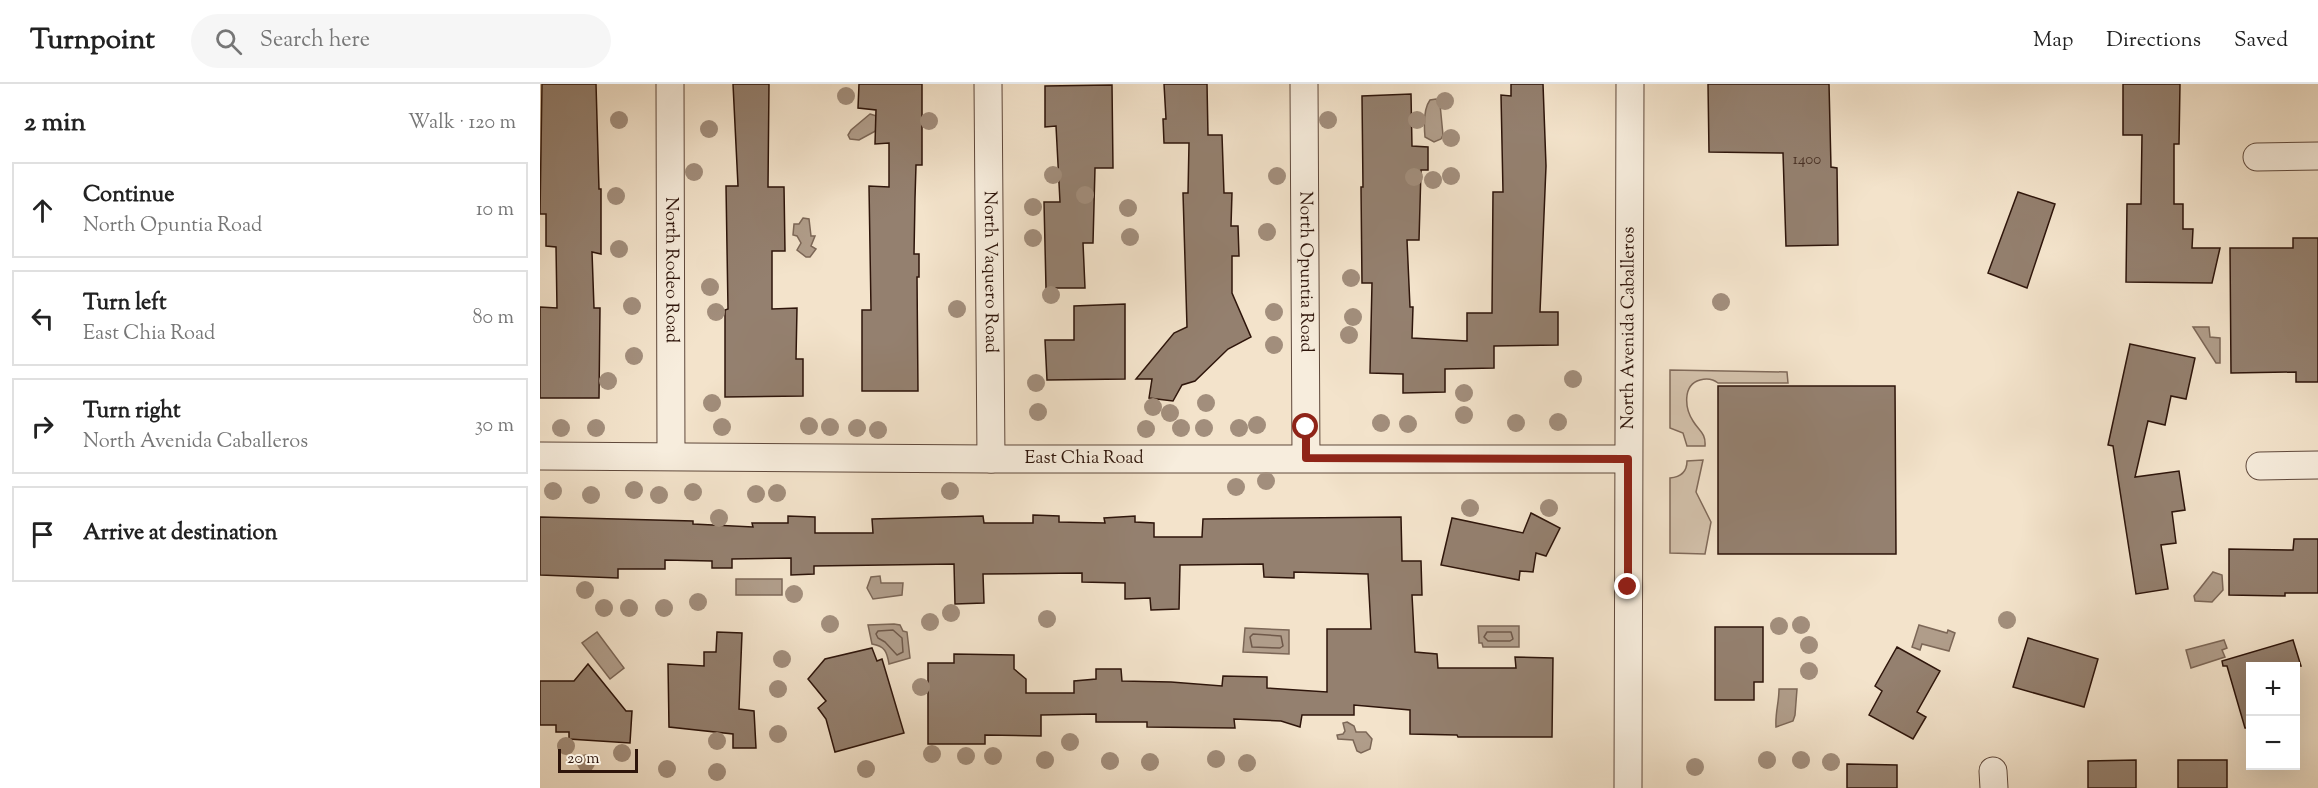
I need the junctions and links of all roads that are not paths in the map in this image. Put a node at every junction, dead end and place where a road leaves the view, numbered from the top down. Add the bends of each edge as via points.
1 (670, 84) edge
2 (988, 84) edge
3 (1305, 84) edge
4 (1630, 84) edge
5 (2318, 156) edge
6 (2257, 157) dead end
7 (540, 456) edge
8 (671, 456) junction
9 (1306, 458) junction
10 (991, 459) junction
11 (1628, 459) junction
12 (2318, 465) edge
13 (2260, 466) dead end
14 (1628, 788) edge

1 - 8 street, North Rodeo Road
2 - 10 street, North Vaquero Road
3 - 9 street, North Opuntia Road
4 - 11 street, North Avenida Caballeros
5 - 6 street
7 - 8 street, East Chia Road
8 - 10 street, East Chia Road
9 - 10 street, East Chia Road
9 - 11 street, East Chia Road
11 - 14 street, North Avenida Caballeros
12 - 13 street

